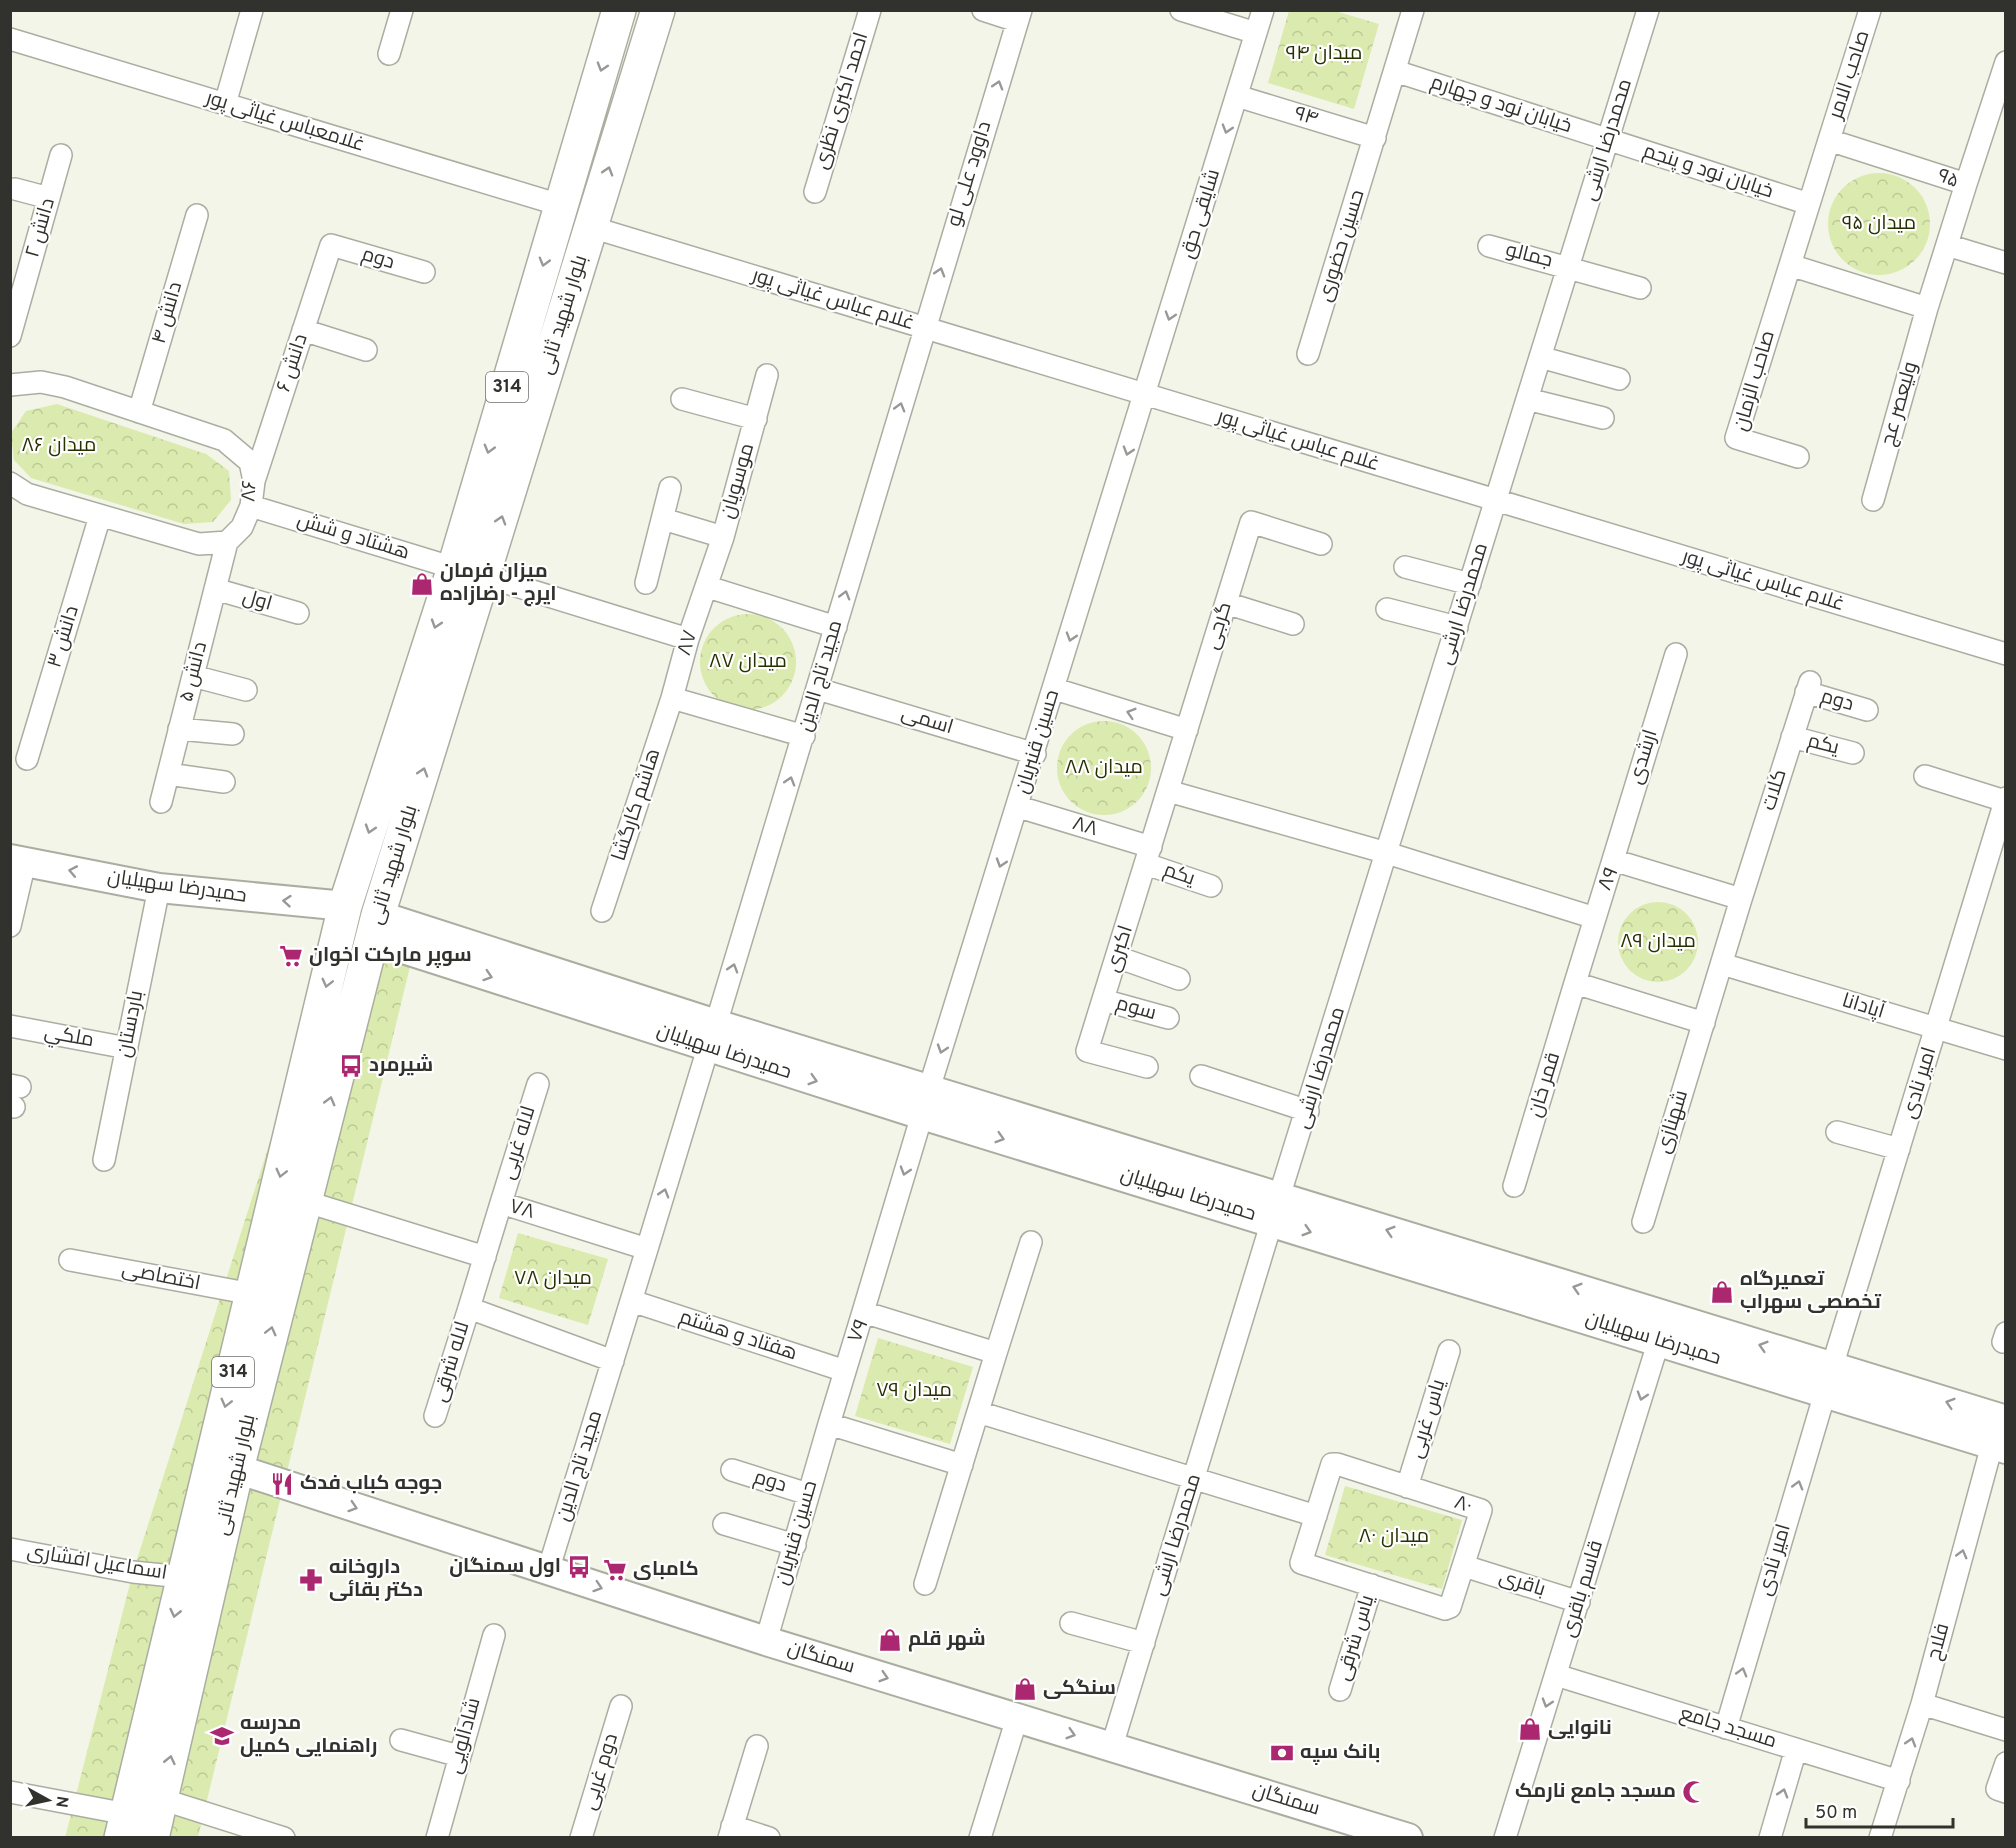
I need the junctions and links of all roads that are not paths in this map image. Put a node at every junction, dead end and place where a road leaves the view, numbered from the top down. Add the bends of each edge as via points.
1 (252, 10) edge
2 (402, 10) edge
3 (619, 10) edge
4 (658, 10) edge
5 (870, 10) edge
6 (983, 10) edge
7 (1181, 10) edge
8 (1263, 10) edge
9 (1413, 10) edge
10 (1648, 10) edge
11 (1870, 10) edge
12 (1019, 16) edge
13 (1256, 33) junction
14 (10, 39) edge
15 (389, 54) dead end
16 (2006, 62) edge
17 (1395, 71) junction
18 (1237, 96) junction
19 (225, 104) junction
20 (1375, 138) junction
21 (1608, 139) junction
22 (1829, 140) junction
23 (61, 155) dead end
24 (1966, 184) junction
25 (15, 189) dead end
26 (815, 192) dead end
27 (49, 198) junction
28 (1809, 204) junction
29 (560, 205) junction
30 (197, 215) dead end
31 (591, 227) junction
32 (331, 245) joint
33 (1947, 245) junction
34 (1490, 246) dead end
35 (2006, 263) edge
36 (1790, 265) junction
37 (1569, 266) junction
38 (424, 273) dead end
39 (1640, 288) dead end
40 (1927, 308) junction
41 (923, 328) junction
42 (303, 330) junction
43 (10, 336) edge
44 (366, 350) dead end
45 (1308, 354) dead end
46 (1540, 357) junction
47 (768, 375) dead end
48 (1619, 380) dead end
49 (10, 385) edge
50 (1145, 395) junction
51 (682, 399) dead end
52 (1527, 399) junction
53 (139, 412) junction
54 (1603, 418) dead end
55 (756, 419) junction
56 (1797, 457) dead end
57 (255, 481) junction
58 (10, 483) edge
59 (670, 488) dead end
60 (1873, 500) dead end
61 (1496, 501) junction
62 (251, 506) junction
63 (100, 516) junction
64 (663, 519) junction
65 (723, 537) junction
66 (227, 542) junction
67 (1321, 544) dead end
68 (1405, 567) dead end
69 (469, 572) junction
70 (646, 583) dead end
71 (1470, 584) junction
72 (708, 586) junction
73 (216, 589) junction
74 (1226, 603) junction
75 (1387, 609) dead end
76 (298, 613) dead end
77 (1293, 624) dead end
78 (836, 627) junction
79 (1457, 627) junction
80 (688, 639) junction
81 (1676, 654) dead end
82 (2006, 654) edge
83 (193, 676) junction
84 (1808, 687) joint
85 (818, 689) junction
86 (1055, 689) junction
87 (246, 690) dead end
88 (672, 698) junction
89 (1867, 710) dead end
90 (179, 729) junction
91 (1187, 730) junction
92 (233, 734) dead end
93 (804, 736) junction
94 (1792, 737) junction
95 (1853, 753) dead end
96 (1035, 754) junction
97 (27, 759) dead end
98 (168, 774) junction
99 (1925, 776) dead end
100 (224, 782) dead end
101 (1168, 791) junction
102 (2005, 800) edge
103 (161, 802) dead end
104 (1019, 807) junction
105 (1387, 853) junction
106 (1149, 856) junction
107 (18, 860) edge
108 (1613, 860) junction
109 (1211, 886) dead end
110 (159, 888) junction
111 (1741, 899) junction
112 (602, 911) dead end
113 (342, 918) junction
114 (1595, 918) junction
115 (10, 926) edge
116 (375, 927) junction
117 (1117, 957) junction
118 (1722, 964) junction
119 (1179, 979) dead end
120 (1575, 984) junction
121 (1103, 1000) junction
122 (1168, 1018) dead end
123 (1704, 1023) junction
124 (10, 1026) edge
125 (1936, 1029) junction
126 (712, 1036) junction
127 (127, 1048) junction
128 (2006, 1048) edge
129 (1147, 1067) dead end
130 (1201, 1076) dead end
131 (538, 1083) dead end
132 (926, 1102) junction
133 (1308, 1111) junction
134 (1837, 1132) dead end
135 (1899, 1149) junction
136 (104, 1160) dead end
137 (1514, 1186) dead end
138 (304, 1201) junction
139 (501, 1203) junction
140 (1276, 1209) junction
141 (1643, 1222) dead end
142 (1030, 1242) dead end
143 (647, 1249) junction
144 (485, 1257) junction
145 (70, 1260) dead end
146 (252, 1294) junction
147 (632, 1301) junction
148 (469, 1308) junction
149 (863, 1312) junction
150 (1663, 1328) junction
151 (1449, 1351) dead end
152 (996, 1353) junction
153 (613, 1361) junction
154 (845, 1371) junction
155 (1828, 1380) junction
156 (978, 1412) junction
157 (435, 1416) dead end
158 (829, 1424) junction
159 (2000, 1433) edge
160 (225, 1465) junction
161 (962, 1465) junction
162 (732, 1470) dead end
163 (1194, 1479) junction
164 (1407, 1487) junction
165 (808, 1494) junction
166 (1316, 1516) junction
167 (724, 1524) dead end
168 (795, 1545) junction
169 (10, 1549) edge
170 (1464, 1566) junction
171 (548, 1571) junction
172 (197, 1579) junction
173 (925, 1584) dead end
174 (1372, 1585) junction
175 (1579, 1602) junction
176 (1071, 1623) dead end
177 (494, 1635) dead end
178 (766, 1641) junction
179 (1144, 1643) junction
180 (1556, 1675) junction
181 (1340, 1690) dead end
182 (1922, 1704) junction
183 (621, 1706) dead end
184 (1017, 1718) junction
185 (1726, 1728) junction
186 (2006, 1730) edge
187 (401, 1740) dead end
188 (757, 1746) dead end
189 (1112, 1746) junction
190 (1796, 1749) junction
191 (459, 1756) junction
192 (2006, 1764) edge
193 (1899, 1781) junction
194 (10, 1792) edge
195 (2006, 1792) edge
196 (161, 1799) junction
197 (124, 1826) edge
198 (730, 1832) edge
199 (152, 1838) edge
200 (285, 1838) edge
201 (437, 1838) edge
202 (581, 1838) edge
203 (769, 1838) edge
204 (980, 1838) edge
205 (1408, 1838) edge
206 (1505, 1838) edge
207 (1770, 1838) edge
208 (1880, 1838) edge

1 - 19 street
2 - 15 street
3 -> 29 main road, بلوار شهید ثانی / 314
31 -> 4 main road, بلوار شهید ثانی / 314
5 - 26 street, احمد اکبری نظری
6 - 12 street
7 - 13 street
8 - 13 street, شایقی حق
9 - 17 street, حسین حضوری
10 - 21 street, محمدرضا ارشی
11 - 22 street, صاحب الامر
41 -> 12 street, داوود علی لو
13 - 18 street, شایقی حق
14 - 19 street, غلامعباس غیاثی پور
16 - 24 street
17 - 20 street, حسین حضوری
17 - 21 street, خیابان نود و چهارم
18 - 20 street, ۹۴
18 -> 50 street, شایقی حق
19 - 29 street, غلامعباس غیاثی پور
20 - 45 street, حسین حضوری
21 - 28 street, خیابان نود و پنجم
21 - 37 street, محمدرضا ارشی
22 - 24 street, ۹۵
22 - 28 street
23 - 27 street, دانش ۲
24 - 33 street, ۹۵
25 - 27 street
27 - 43 street, دانش ۲
28 - 36 street
29 - 31 main road
29 -> 69 main road, بلوار شهید ثانی / 314
30 - 53 street, دانش ۴
31 - 41 street, غلام عباس غیاثی ‌پور
69 -> 31 main road, بلوار شهید ثانی / 314
32 - 38 street, دوم
32 - 42 street, دانش ۶
33 - 35 street
33 - 40 street, ۹۵
34 - 37 street, جمالو
36 - 40 street
36 - 56 street, صاحب الزمان via 1736,438
37 - 39 street, جمالو
37 - 46 street, محمدرضا ارشی
40 - 60 street, ولیعصر عج
41 - 50 street, غلام عباس غیاثی ‌پور
78 -> 41 street, مجید تاج الدین
42 - 44 street
42 - 57 street, دانش ۶
46 - 48 street
46 - 52 street, محمدرضا ارشی
47 - 55 street, موسویان
49 - 53 street, ۸۶ via 41,382 65,387
50 - 61 street, غلام عباس غیاثی ‌پور
50 -> 86 street, حسین قنبریان
51 - 55 street
52 - 54 street
52 - 61 street, محمدرضا ارشی
53 - 57 street, ۸۶ via 224,440 250,462
55 - 65 street, موسویان
57 - 62 street, ۸۶
58 - 63 street via 27,494
59 - 64 street
61 - 71 street, محمدرضا ارشی
61 - 82 street, غلام عباس غیاثی ‌پور
62 - 66 street, ۸۶ via 242,527
62 - 69 street, هشتاد و شش
63 - 66 street via 199,544
63 - 97 street, دانش ۳
64 - 65 street
64 - 70 street
65 - 72 street, موسویان
66 - 73 street, دانش ۵
67 - 74 street, گرجی via 1251,522
68 - 71 street
69 - 80 street
69 -> 113 main road, بلوار شهید ثانی / 314
116 -> 69 main road, بلوار شهید ثانی / 314
71 - 79 street, محمدرضا ارشی
72 - 78 street
72 - 80 street, ۸۷
73 - 76 street, اول
73 - 83 street, دانش ۵
74 - 77 street
74 - 91 street, گرجی
75 - 79 street
78 - 85 street, مجید تاج الدین
79 - 105 street, محمدرضا ارشی
80 - 88 street, ۸۷
81 - 108 street, ارشدی
83 - 87 street
83 - 90 street, دانش ۵
84 - 89 street, دوم
84 - 94 street, کلات
85 - 93 street, مجید تاج الدین
85 - 96 street, اسمی
91 -> 86 street
86 - 96 street, حسین قنبریان
88 - 93 street
88 - 112 street, هاشم کارگشا
90 - 92 street
90 - 98 street, دانش ۵
91 - 101 street, گرجی
126 -> 93 street, مجید تاج الدین
94 - 95 street, یکم
94 - 111 street, کلات
96 - 104 street, حسین قنبریان
98 - 100 street
98 - 103 street, دانش ۵
99 - 102 street
101 - 105 street
101 - 106 street, اکبری
102 - 125 street, امیر نادی
104 - 106 street, ۸۸
104 -> 132 street, حسین قنبریان
105 - 114 street
105 - 133 street, محمدرضا ارشی
106 - 109 street, یکم
106 - 117 street, اکبری
110 -> 107 main road, حمیدرضا سهیلیان
107 - 115 street
108 - 111 street, ۸۹
108 - 114 street, ۸۹
113 -> 110 main road, حمیدرضا سهیلیان
110 - 127 street, باردستان
111 - 118 street
113 - 116 main road
113 -> 146 main road, بلوار شهید ثانی / 314
114 - 120 street, ۸۹
116 - 126 main road, حمیدرضا سهیلیان
138 -> 116 main road, بلوار شهید ثانی / 314
117 - 119 street
117 - 121 street, اکبری
118 - 123 street
118 - 125 street, آپادانا
120 - 123 street
120 - 137 street, قمر خان
121 - 122 street, سوم
121 - 129 street, اکبری via 1087,1051
123 - 141 street, شهنازی
124 - 127 street, ملکي
125 - 128 street, آپادانا
125 - 135 street, امیر نادی
126 - 132 main road, حمیدرضا سهیلیان
143 -> 126 street, مجید تاج الدین
127 - 136 street, باردستان
130 - 133 street
131 - 139 street, لاله غربی
132 - 140 main road, حمیدرضا سهیلیان
132 -> 149 street, حسین قنبریان
133 - 140 street, محمدرضا ارشی
134 - 135 street
135 - 155 street, امیر نادی
138 - 144 street
160 -> 138 main road, بلوار شهید ثانی / 314
139 - 143 street, ۷۸
139 - 144 street, ۷۸
140 - 150 main road, حمیدرضا سهیلیان
140 - 163 street, محمدرضا ارشی
142 - 152 street
143 - 147 street
144 - 148 street, ۷۸
145 - 146 street, اختصاصی
146 -> 160 main road, بلوار شهید ثانی / 314
147 - 153 street
147 - 154 street, هفتاد و هشتم
148 - 153 street
148 - 157 street, لاله شرقی
149 - 152 street, ۷۹
149 - 154 street, ۷۹
150 - 155 main road, حمیدرضا سهیلیان
150 -> 175 street, قاسم باقری
151 - 164 street, یاس غربی
152 - 156 street
153 - 171 street, مجید تاج الدین
154 - 158 street, ۷۹
155 - 159 main road, حمیدرضا سهیلیان
185 -> 155 street, امیر نادی
156 - 161 street
156 - 163 street
158 - 161 street
158 - 165 street, حسین قنبریان
182 -> 159 street, فلاح
160 -> 171 main road, سمنگان
160 - 172 main road, بلوار شهید ثانی / 314
161 - 173 street
162 - 165 street, دوم
163 - 166 street
163 - 179 street, محمدرضا ارشی
164 - 166 street, ۸۰ via 1332,1464
164 - 170 street, ۸۰ via 1481,1510
165 - 168 street, حسین قنبریان
166 - 174 street, ۸۰ via 1301,1563
167 - 168 street
168 - 178 street, حسین قنبریان
169 - 172 street, اسماعیل افشاری via 133,1572
170 - 174 street, ۸۰ via 1452,1602 1445,1610
170 - 175 street, باقری
171 -> 178 main road, سمنگان
196 -> 172 main road, بلوار شهید ثانی / 314
172 -> 197 main road, بلوار شهید ثانی / 314
174 - 181 street, یاس شرقی
175 - 180 street, قاسم باقری
176 - 179 street
177 - 191 street, شادآلویی
178 -> 184 main road, سمنگان
179 - 189 street, محمدرضا ارشی
180 - 185 street, مسجد جامع
180 -> 206 street, قاسم باقری
182 - 186 street
193 -> 182 street, فلاح
183 - 202 street, دوم غربی
184 -> 189 main road, سمنگان
184 - 204 street
185 - 190 street, مسجد جامع
187 - 191 street
188 - 198 street
189 - 205 main road, سمنگان
190 - 193 street, مسجد جامع
207 -> 190 street
191 - 201 street, شادآلویی
192 - 195 street via 1997,1789
193 - 208 street, فلاح
194 - 197 street
196 - 199 main road, بلوار شهید ثانی / 314
196 - 200 street
198 - 203 street

